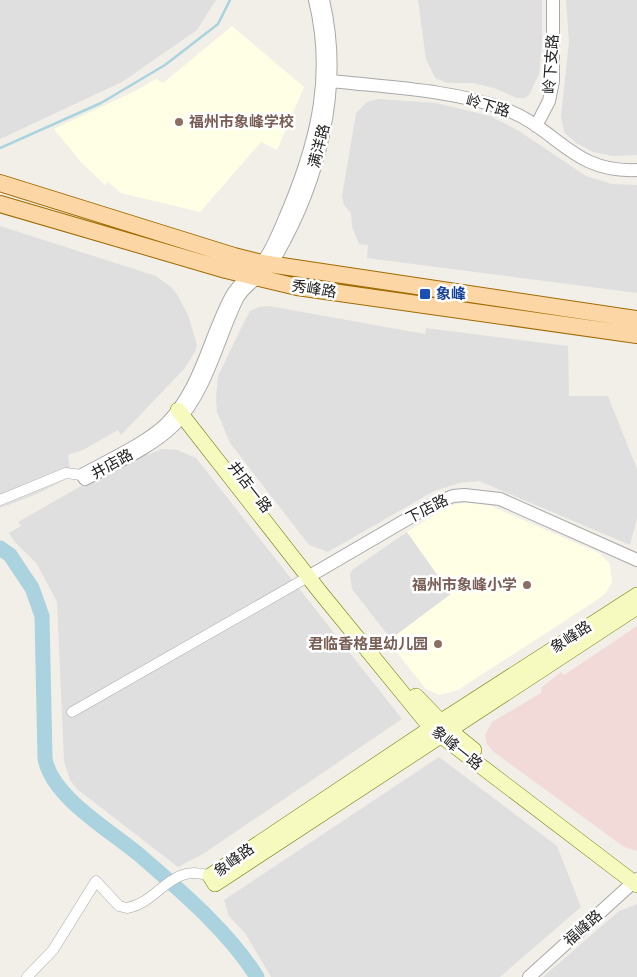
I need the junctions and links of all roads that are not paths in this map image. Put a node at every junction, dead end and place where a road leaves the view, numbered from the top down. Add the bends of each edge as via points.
1 (315, 0) edge
2 (322, 0) edge
3 (553, 0) edge
4 (327, 80) junction
5 (536, 126) junction
6 (637, 170) edge
7 (0, 183) edge
8 (0, 204) edge
9 (260, 270) junction
10 (637, 319) edge
11 (637, 335) edge
12 (183, 409) junction
13 (82, 475) joint
14 (0, 500) edge
15 (637, 560) edge
16 (312, 574) junction
17 (637, 595) edge
18 (637, 607) edge
19 (72, 712) dead end
20 (440, 728) junction
21 (210, 876) joint
22 (636, 880) edge
23 (27, 977) edge
24 (529, 977) edge

1 - 4 street, 满洋路
2 - 4 street, 满洋路 via 327,22
3 - 5 street, 岭下支路 via 553,81 549,100
4 - 5 street, 岭下路 via 475,101 505,109
4 - 9 street, 满洋路 via 325,127 312,178 282,245
5 - 6 street, 岭下路 via 587,162 600,167
7 - 9 main road via 234,256
8 - 9 main road, 秀峰路
9 - 10 main road
9 - 11 main road, 秀峰路 via 297,287
9 - 12 street, 井店路 via 231,296
12 - 13 street, 井店路 via 158,431
12 - 16 main road, 井店一路
13 - 14 street via 66,472
15 - 16 street, 下店路 via 500,499 464,495 433,504
16 - 19 street
16 - 20 main road, 象峰一路
17 - 20 main road, 象峰路
18 - 20 main road, 象峰路
20 - 21 main road, 象峰路
20 - 22 main road, 象峰一路
21 - 23 street via 191,872 176,876 127,908 119,906 96,881 53,950
22 - 24 street, 福峰路

